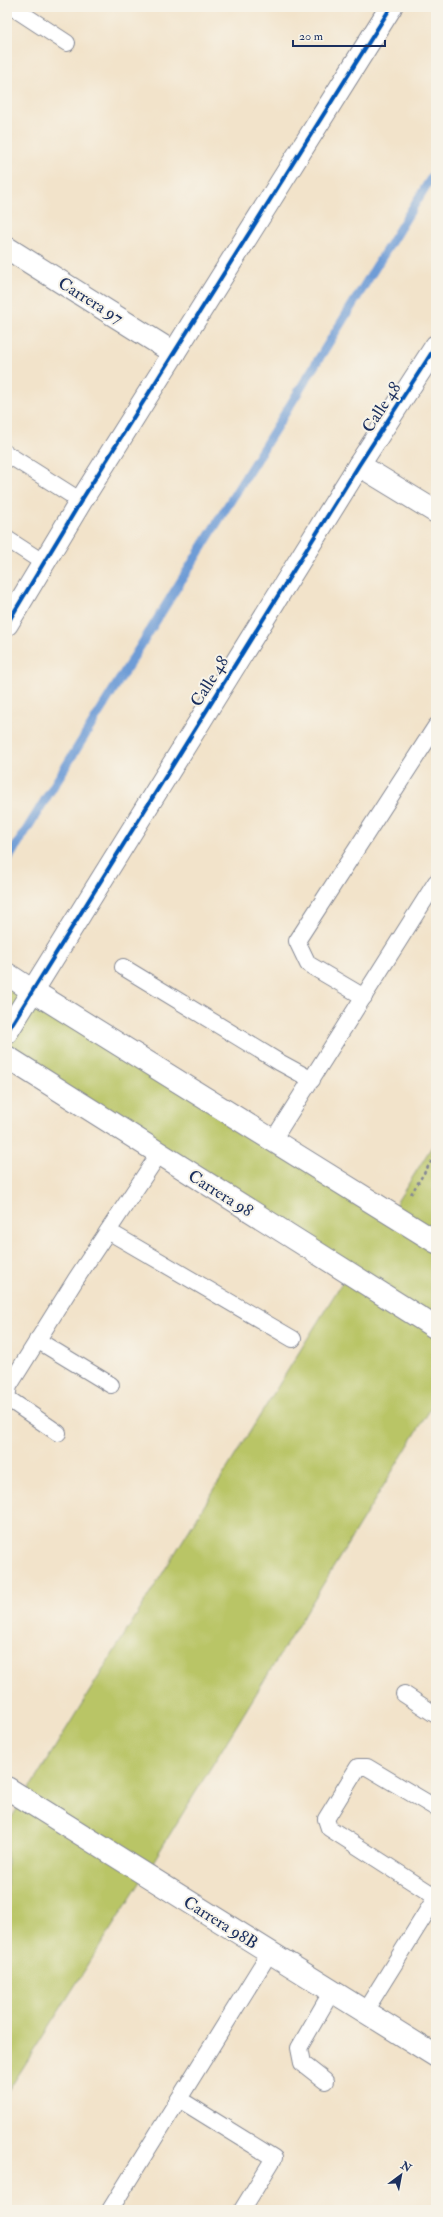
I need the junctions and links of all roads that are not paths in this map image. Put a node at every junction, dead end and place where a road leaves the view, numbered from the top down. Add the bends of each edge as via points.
1 (12, 7) edge
2 (391, 7) edge
3 (67, 43) dead end
4 (7, 248) edge
5 (436, 346) edge
6 (174, 353) junction
7 (7, 454) edge
8 (359, 465) junction
9 (81, 501) junction
10 (436, 512) edge
11 (7, 539) edge
12 (44, 562) junction
13 (7, 624) edge
14 (436, 726) edge
15 (436, 882) edge
16 (123, 967) dead end
17 (7, 974) edge
18 (33, 990) junction
19 (364, 997) junction
20 (7, 1032) edge
21 (7, 1057) edge
22 (312, 1080) junction
23 (273, 1140) junction
24 (159, 1154) junction
25 (108, 1230) junction
26 (436, 1242) edge
27 (436, 1328) edge
28 (293, 1339) dead end
29 (37, 1340) junction
30 (111, 1385) dead end
31 (58, 1433) dead end
32 (404, 1694) dead end
33 (436, 1714) edge
34 (7, 1788) edge
35 (436, 1808) edge
36 (436, 1897) edge
37 (270, 1952) junction
38 (332, 1991) junction
39 (364, 2011) junction
40 (436, 2056) edge
41 (325, 2081) dead end
42 (178, 2099) junction
43 (110, 2210) edge
44 (242, 2210) edge

1 - 3 lane
2 - 6 street
4 - 6 street, Carrera 97
5 - 8 street, Calle 48
6 - 9 street
7 - 9 lane
8 - 10 street
8 - 18 street, Calle 48
9 - 12 street
11 - 12 lane
12 - 13 street
14 - 19 lane via 297,941 308,964
15 - 19 lane
16 - 22 lane
17 - 18 street
18 - 20 street, Calle 48
18 - 23 street
19 - 22 lane
21 - 24 street, Carrera 98
22 - 23 lane
23 - 26 street
24 - 25 lane
24 - 27 street, Carrera 98
25 - 28 lane
25 - 29 lane
29 - 30 lane
29 - 31 lane via 9,1386 8,1398
32 - 33 lane
34 - 37 street, Carrera 98B
35 - 36 lane via 367,1767 358,1767 326,1819 329,1828
36 - 39 lane
37 - 38 street, Carrera 98B
37 - 42 lane
38 - 39 street, Carrera 98B
38 - 41 lane via 298,2048 302,2063
39 - 40 street, Carrera 98B
42 - 43 lane
42 - 44 lane via 274,2158

